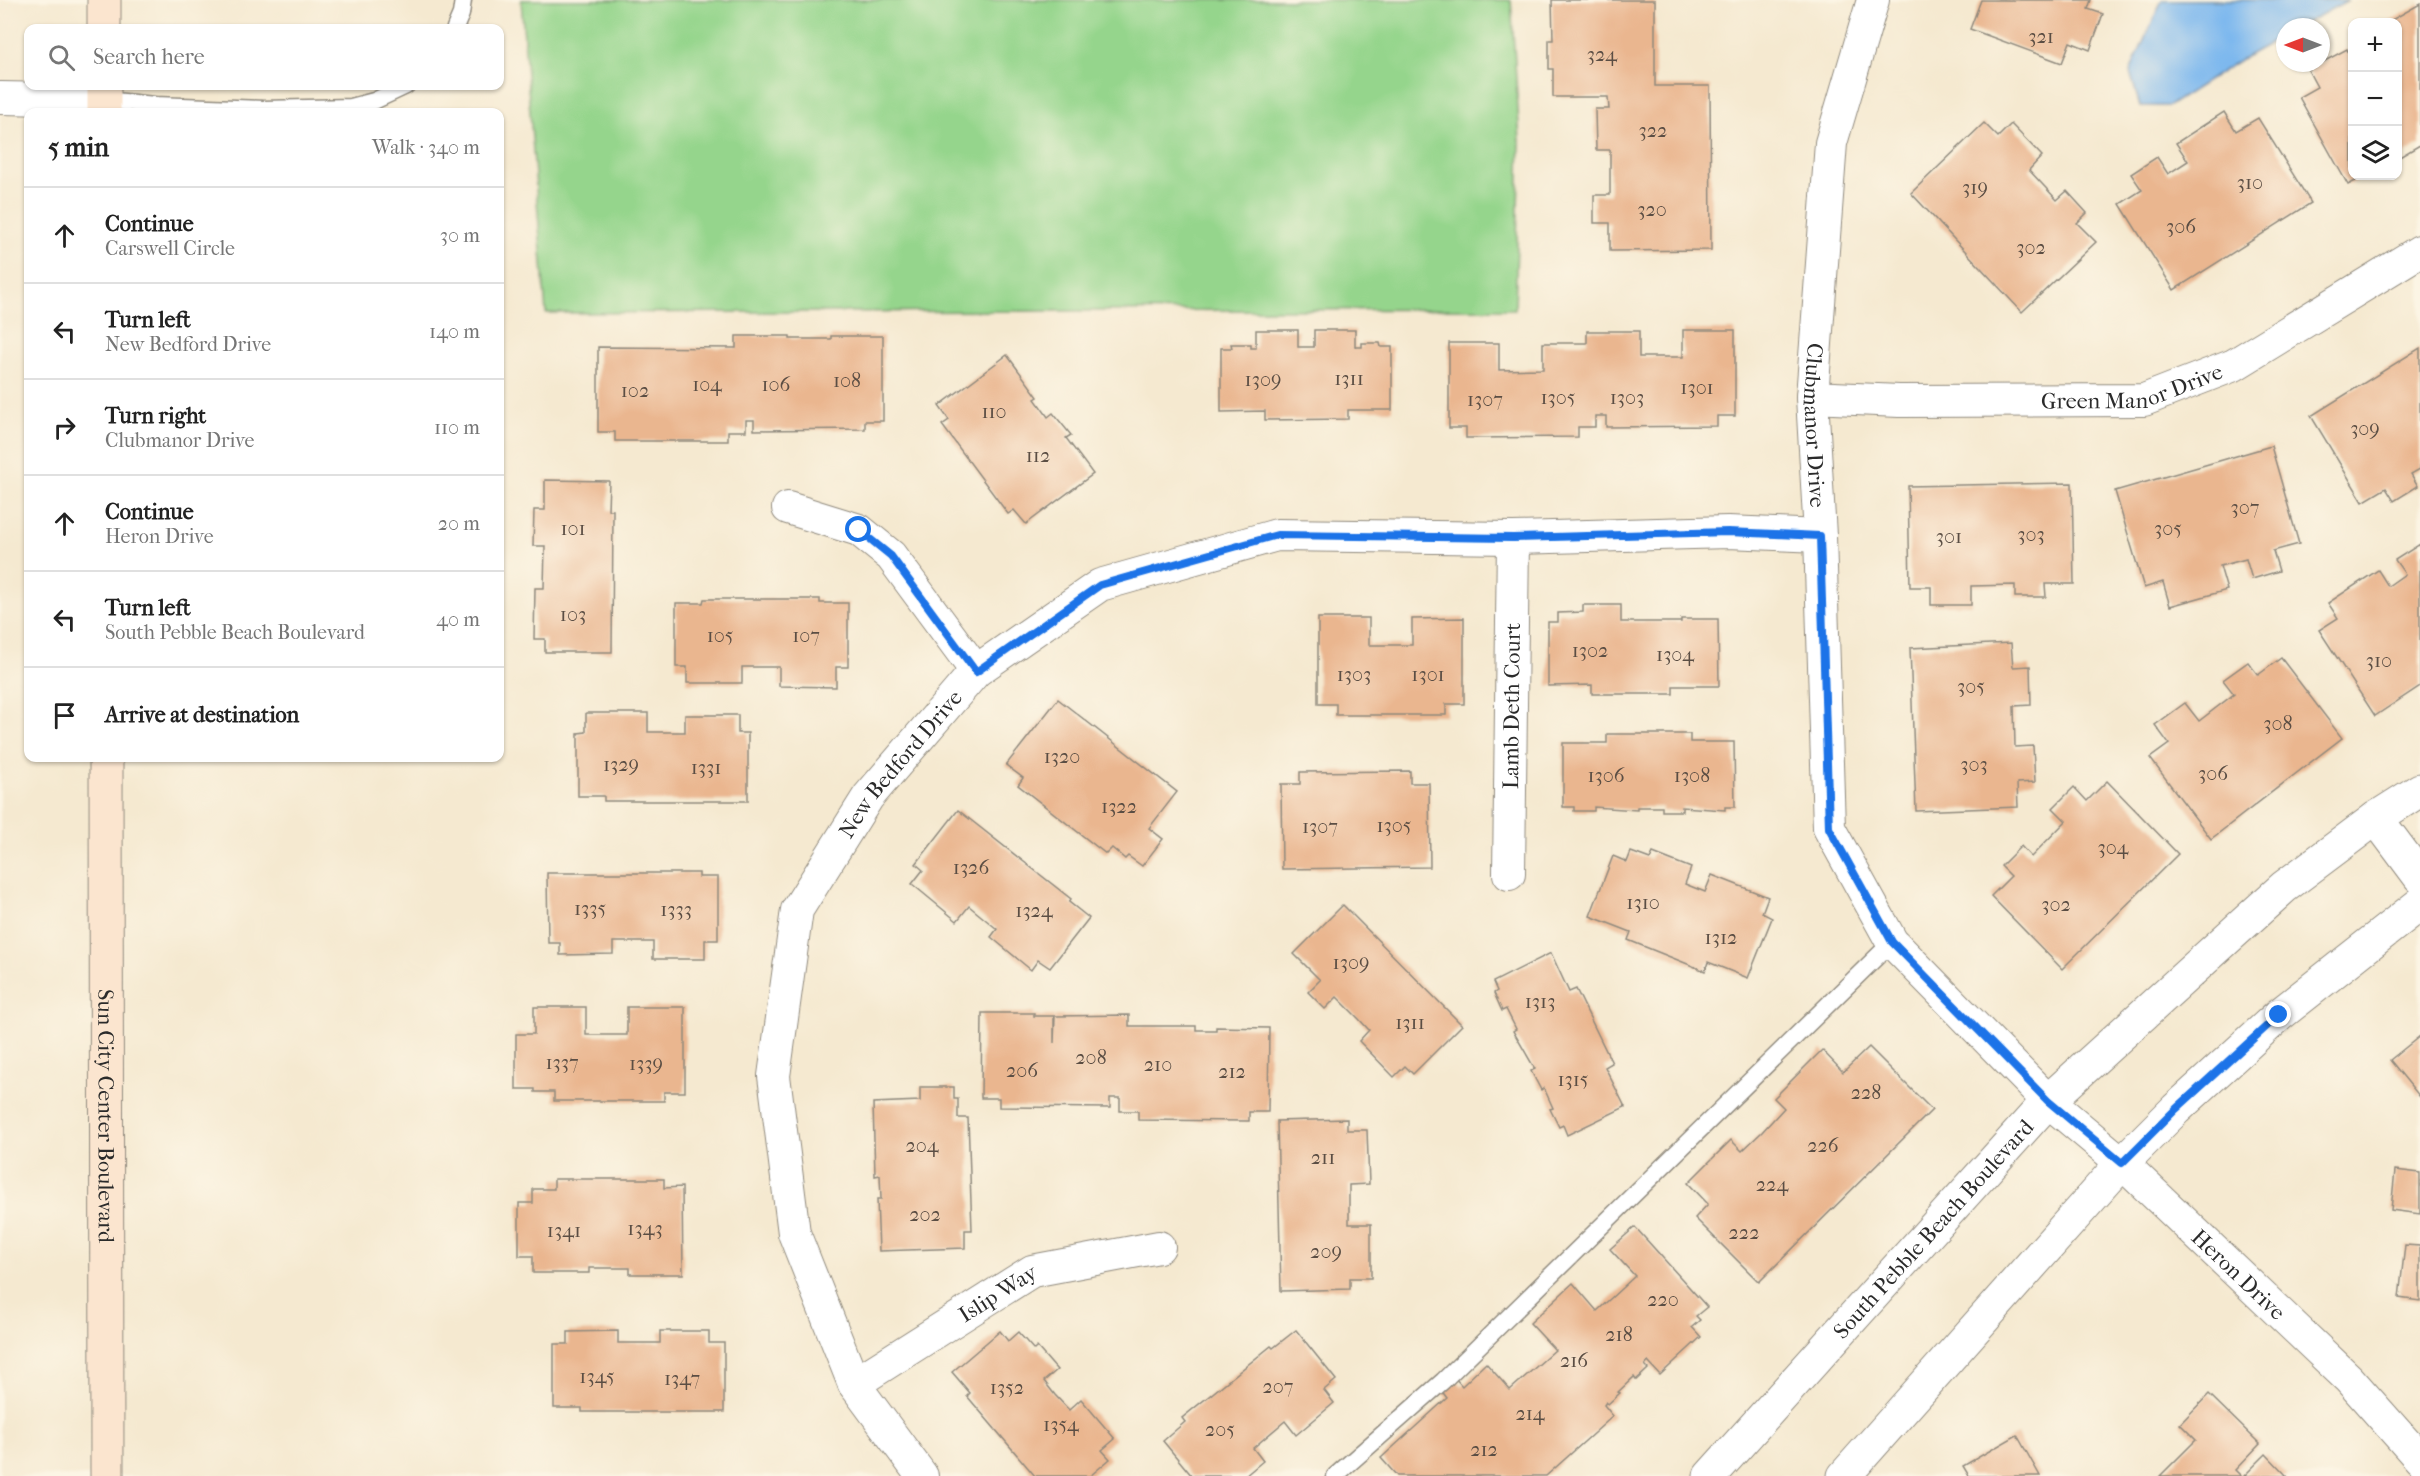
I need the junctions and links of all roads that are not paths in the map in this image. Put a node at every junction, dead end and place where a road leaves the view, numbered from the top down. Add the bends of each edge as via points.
1 (104, 0) edge
2 (463, 0) edge
3 (1873, 0) edge
4 (104, 24) edge
5 (457, 24) edge
6 (397, 90) edge
7 (0, 98) edge
8 (104, 99) edge
9 (237, 108) edge
10 (342, 108) edge
11 (2420, 251) edge
12 (1812, 397) junction
13 (788, 508) dead end
14 (1820, 536) junction
15 (1513, 538) junction
16 (976, 672) junction
17 (106, 762) edge
18 (2420, 790) edge
19 (2376, 819) junction
20 (1509, 874) dead end
21 (2420, 877) edge
22 (2420, 904) edge
23 (1892, 942) junction
24 (2048, 1101) junction
25 (2122, 1163) junction
26 (1159, 1247) dead end
27 (854, 1384) junction
28 (2420, 1459) edge
29 (107, 1476) edge
30 (922, 1476) edge
31 (1335, 1476) edge
32 (1710, 1476) edge
33 (1844, 1476) edge

1 - 4 main road
2 - 5 lane
3 - 12 street, Clubmanor Drive via 1831,143
6 - 10 lane via 374,101
7 - 8 street
8 - 9 lane
11 - 12 street, Green Manor Drive via 2234,365 2144,400 1899,401
12 - 14 street, Clubmanor Drive
13 - 16 street via 859,530 891,556
14 - 15 street, New Bedford Drive via 1728,532
14 - 23 street, Clubmanor Drive via 1829,828
15 - 16 street, New Bedford Drive via 1277,535 1100,585
15 - 20 street, Lamb Deth Court
16 - 27 street, New Bedford Drive via 868,797 797,910 774,1076 794,1233
17 - 29 main road, Sun City Center Boulevard
18 - 19 street, South Pebble Beach Boulevard
19 - 21 street
19 - 24 street, South Pebble Beach Boulevard via 2284,887
22 - 25 street via 2279,1015
23 - 24 street, Clubmanor Drive
23 - 31 lane via 1443,1381
24 - 25 street, Heron Drive
24 - 32 street, South Pebble Beach Boulevard
25 - 28 street, Heron Drive via 2349,1379
25 - 33 street
26 - 27 street, Islip Way via 1032,1271
27 - 30 street, New Bedford Drive

